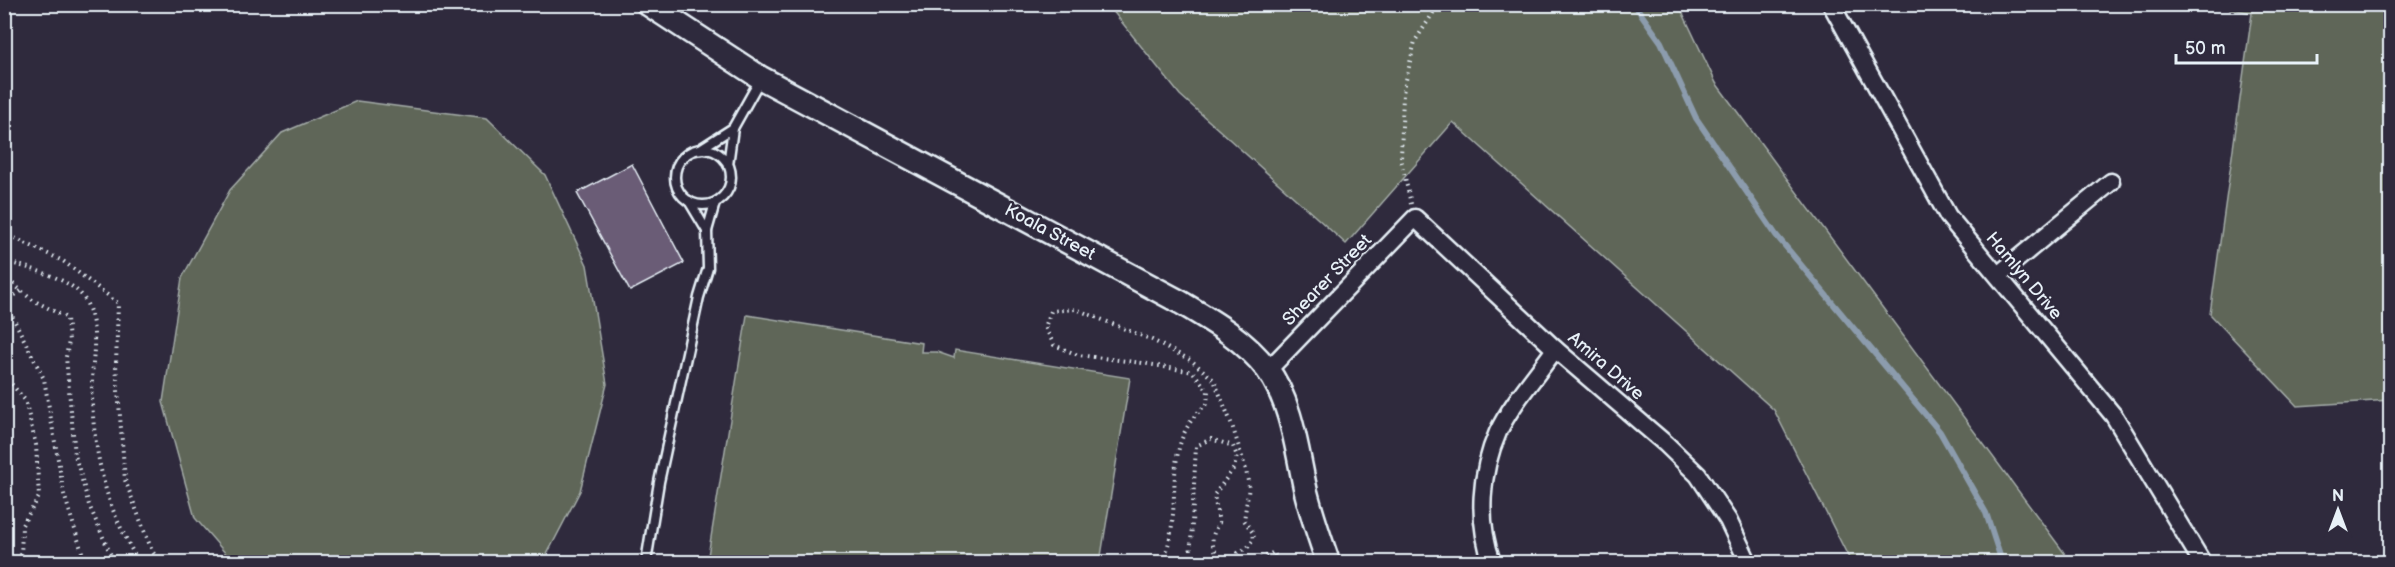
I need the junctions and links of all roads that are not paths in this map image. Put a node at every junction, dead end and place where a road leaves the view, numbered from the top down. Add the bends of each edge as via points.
1 (648, 4) edge
2 (1831, 4) edge
3 (761, 78) junction
4 (733, 128) junction
5 (699, 150) junction
6 (728, 165) junction
7 (2111, 182) dead end
8 (689, 201) junction
9 (715, 203) junction
10 (1415, 218) joint
11 (707, 231) junction
12 (1998, 275) junction
13 (1556, 349) junction
14 (1268, 370) junction
15 (646, 562) edge
16 (1328, 562) edge
17 (1492, 562) edge
18 (1748, 562) edge
19 (2202, 562) edge

1 - 3 street, Koala Street
2 - 12 street, Hamlyn Drive via 1948,216
3 - 4 lane
3 - 14 street, Koala Street via 1215,322
4 - 5 lane
4 - 6 lane
5 - 6 lane via 716,152
5 - 8 lane via 684,157 676,172 678,189
6 - 9 lane via 728,190
7 - 12 street
8 - 9 lane
8 - 11 lane
9 - 11 lane
10 - 13 street, Amira Drive
10 - 14 street, Shearer Street
11 - 15 lane via 708,268 659,482
12 - 19 street, Hamlyn Drive via 2114,416
13 - 17 street via 1499,431 1489,457 1482,501
13 - 18 street, Amira Drive via 1698,475 1728,520
14 - 16 street, Koala Street via 1286,407

